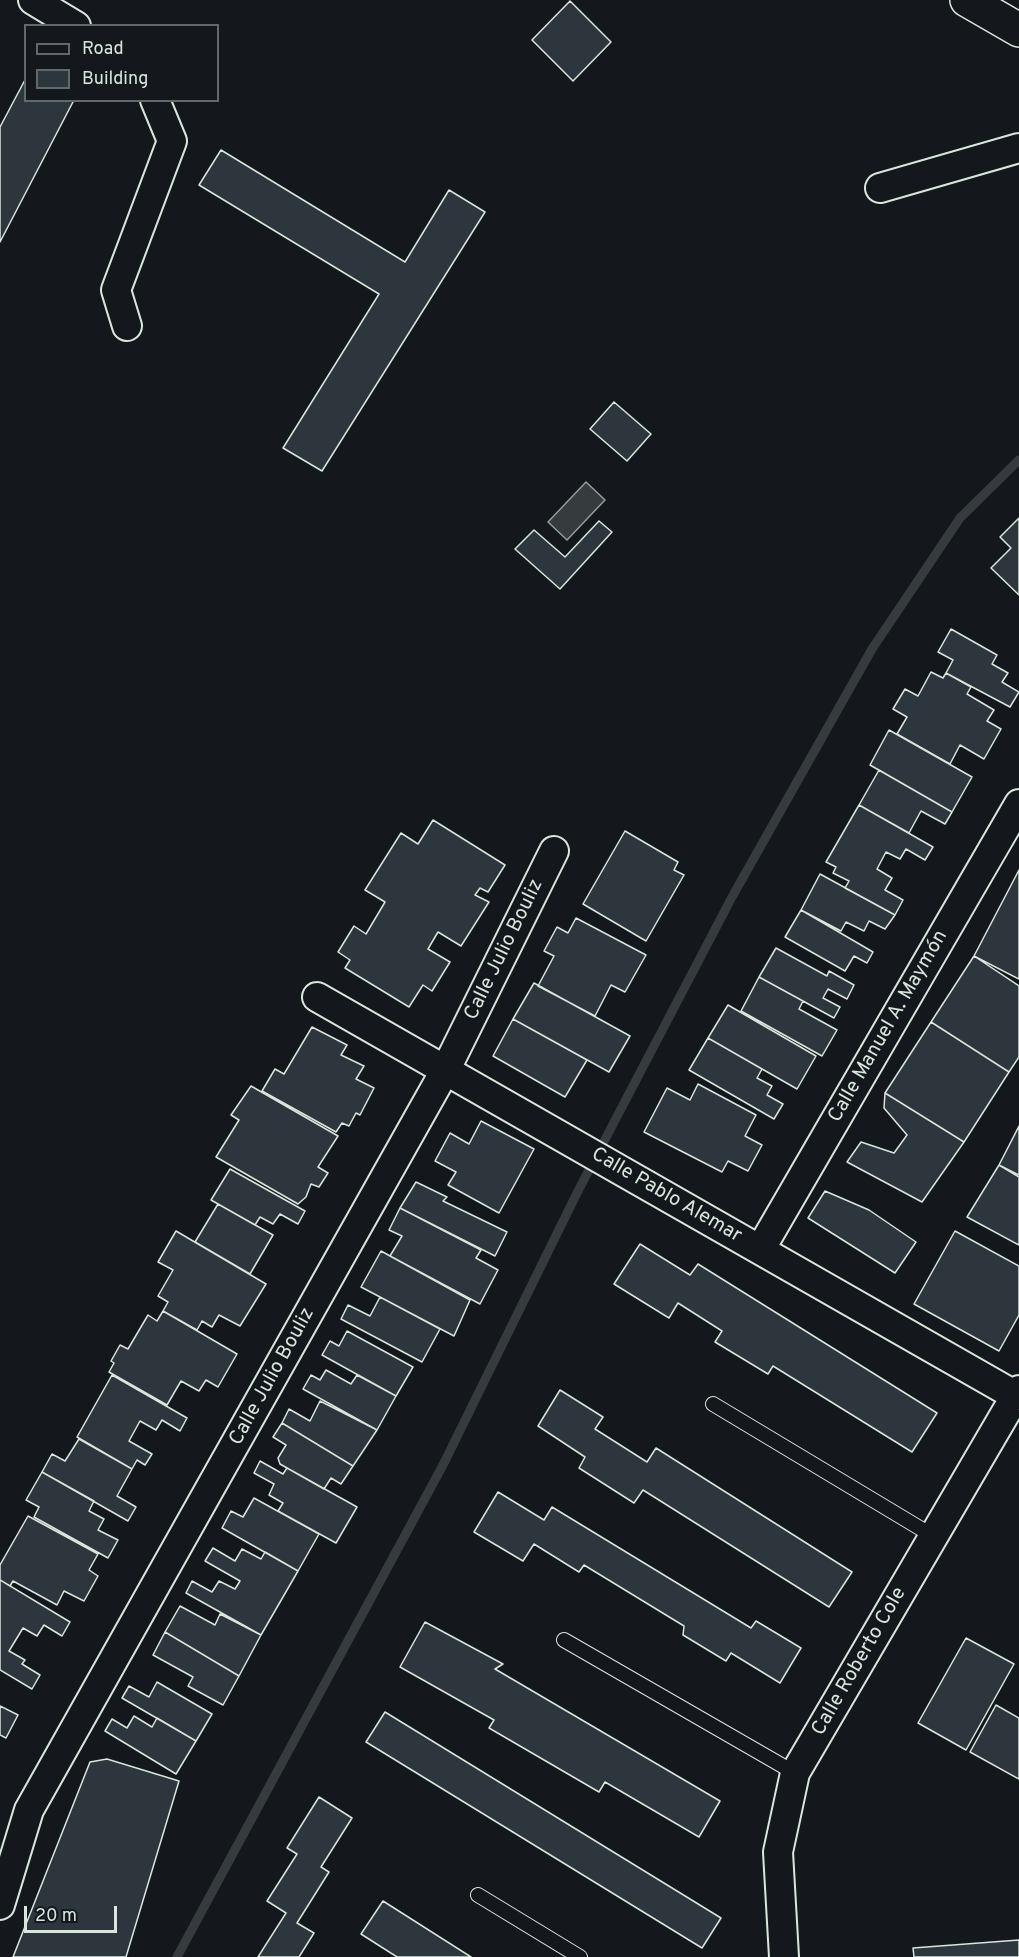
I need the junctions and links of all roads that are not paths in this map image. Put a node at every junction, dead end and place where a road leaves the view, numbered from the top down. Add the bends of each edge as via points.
1 (33, 0) edge
2 (966, 0) edge
3 (73, 24) edge
4 (1019, 30) edge
5 (156, 102) edge
6 (1019, 148) edge
7 (880, 189) dead end
8 (127, 326) dead end
9 (1019, 804) edge
10 (554, 851) dead end
11 (317, 997) dead end
12 (446, 1069) junction
13 (760, 1250) junction
14 (1017, 1393) edge
15 (713, 1404) dead end
16 (933, 1536) junction
17 (564, 1640) dead end
18 (795, 1773) junction
19 (478, 1895) dead end
20 (0, 1905) edge
21 (580, 1957) edge
22 (784, 1957) edge

1 - 3 street
2 - 4 street
5 - 8 street via 172,141 116,290
6 - 7 street
9 - 13 street, Calle Manuel A. Maymón
10 - 12 street, Calle Julio Bouliz
11 - 12 street, Calle Pablo Alemar
12 - 13 street, Calle Pablo Alemar
12 - 20 street, Calle Julio Bouliz via 29,1810
13 - 14 street, Calle Pablo Alemar
14 - 16 street, Calle Roberto Cole
15 - 16 lane
16 - 18 street, Calle Roberto Cole
17 - 18 lane
18 - 22 street, Calle Roberto Cole via 778,1852
19 - 21 lane

